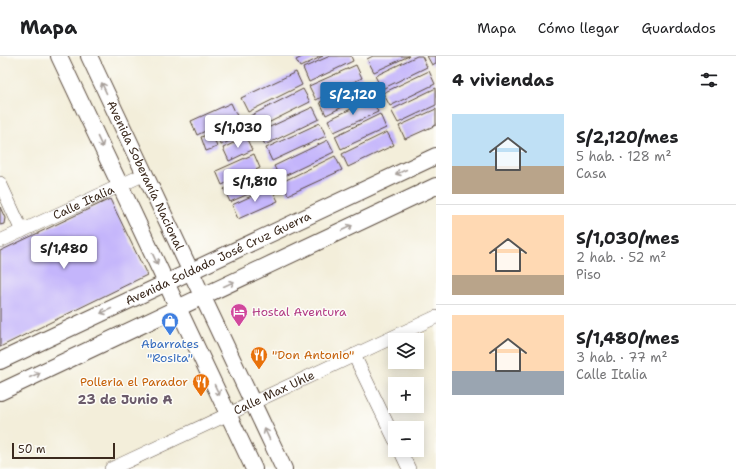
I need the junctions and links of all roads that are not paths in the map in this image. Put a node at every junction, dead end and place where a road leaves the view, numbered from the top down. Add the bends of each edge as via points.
1 (59, 56) edge
2 (89, 56) edge
3 (436, 156) edge
4 (145, 174) junction
5 (0, 183) edge
6 (120, 185) junction
7 (436, 186) edge
8 (22, 231) junction
9 (0, 241) edge
10 (190, 271) junction
11 (166, 283) junction
12 (202, 296) junction
13 (178, 308) junction
14 (436, 317) edge
15 (354, 355) junction
16 (0, 361) edge
17 (0, 392) edge
18 (253, 403) junction
19 (228, 414) junction
20 (388, 425) edge
21 (403, 457) edge
22 (134, 464) edge
23 (111, 469) edge
24 (254, 469) edge
25 (284, 469) edge
26 (409, 469) edge

1 -> 6 street
4 -> 2 street, Avenida Soberanía Nacional
3 -> 10 street, Avenida Soldado José Cruz Guerra
4 - 6 street, Calle Italia
4 - 10 street, Avenida Soberanía Nacional
5 - 8 street
6 - 8 street, Calle Italia
6 -> 11 street
12 -> 7 street
8 - 9 street, Calle Italia
10 - 11 street, Avenida Soldado José Cruz Guerra
10 - 12 street, Avenida Soberanía Nacional
11 - 13 street
11 -> 16 street, Avenida Soldado José Cruz Guerra
12 - 13 street
12 - 18 street, Avenida Soberanía Nacional
17 -> 13 street
13 -> 19 street
14 - 15 street, Calle Max Uhle
15 - 18 street, Calle Max Uhle
15 - 20 street
18 - 19 street, Calle Max Uhle
25 -> 18 street, Avenida Soberanía Nacional
19 - 22 street, Calle Max Uhle
19 - 24 street
21 - 26 street
22 - 23 street, Calle Max Uhle

